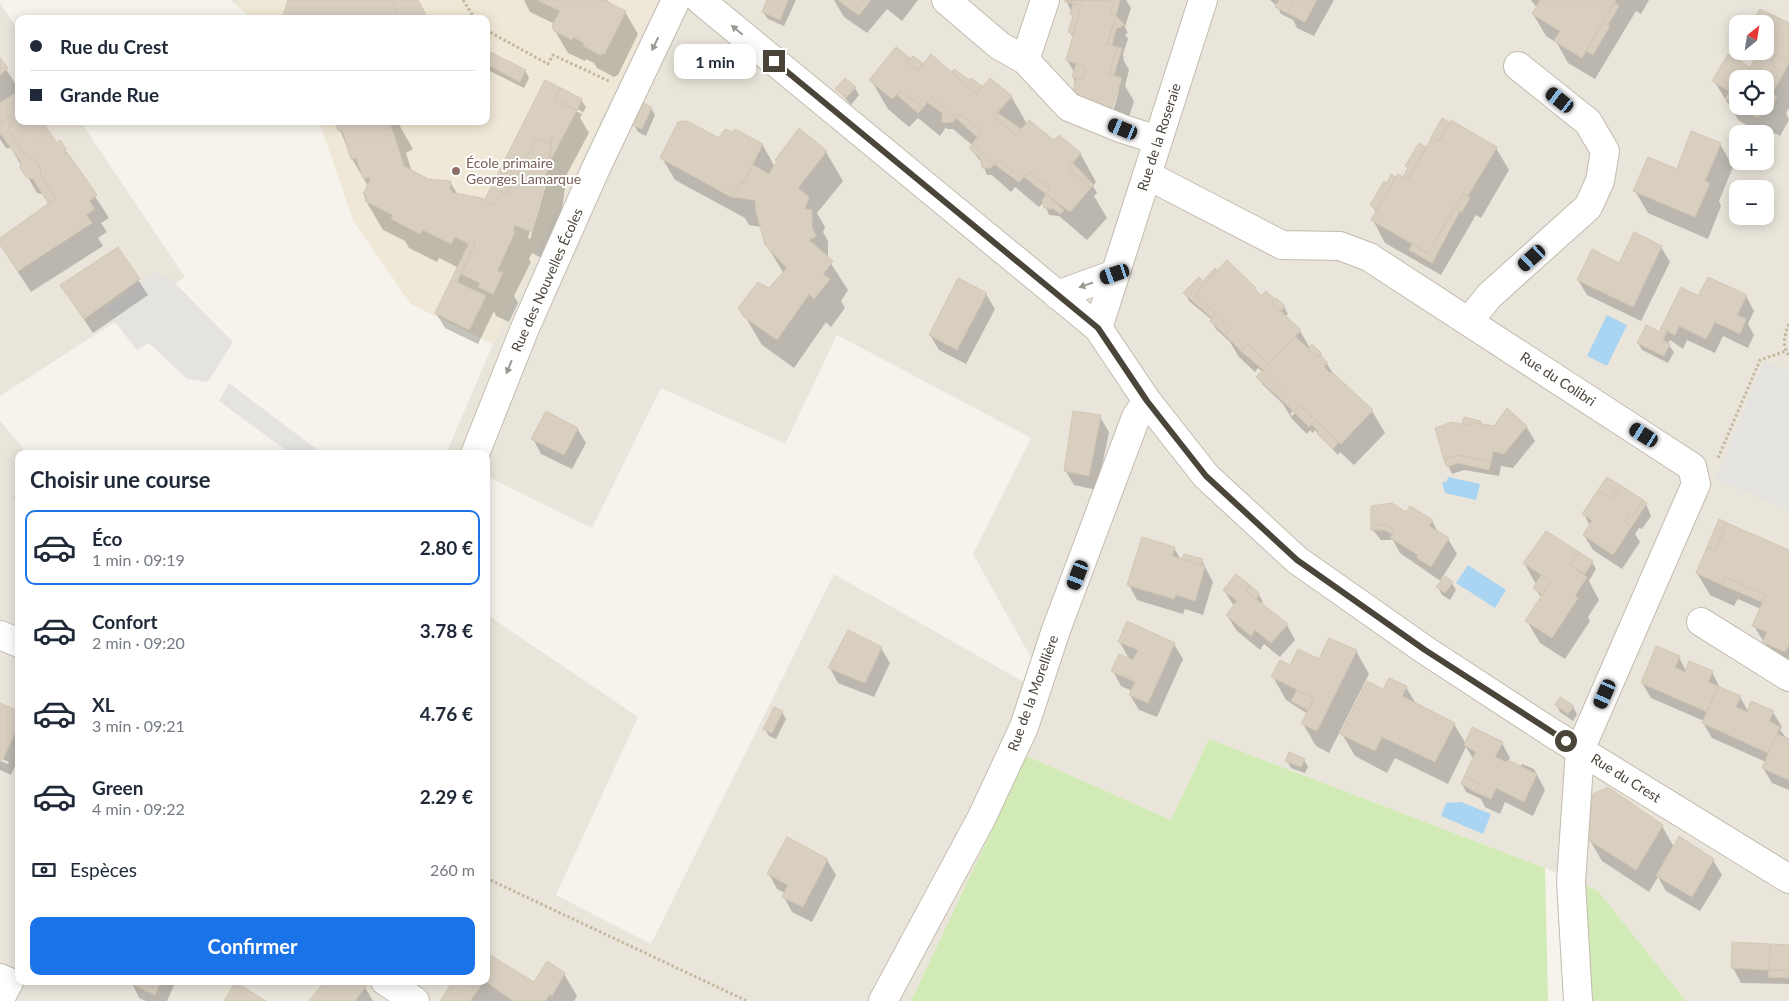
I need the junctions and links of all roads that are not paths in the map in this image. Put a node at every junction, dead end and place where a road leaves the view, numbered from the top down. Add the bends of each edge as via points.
1 (676, 0) edge
2 (700, 0) edge
3 (946, 0) edge
4 (1045, 0) edge
5 (1203, 0) edge
6 (1025, 60) junction
7 (1518, 66) dead end
8 (1158, 140) junction
9 (1147, 175) junction
10 (1115, 274) junction
11 (1057, 295) junction
12 (1470, 321) junction
13 (1098, 328) junction
14 (1147, 401) junction
15 (477, 450) edge
16 (1701, 622) dead end
17 (0, 635) edge
18 (15, 641) edge
19 (1789, 677) edge
20 (1580, 750) junction
21 (1789, 879) edge
22 (0, 978) edge
23 (391, 985) edge
24 (0, 999) edge
25 (415, 1001) edge
26 (883, 1001) edge
27 (1578, 1001) edge

1 -> 15 street, Rue des Nouvelles Écoles via 524,328
11 -> 2 street, Rue du Crest
3 - 6 street via 1000,46
4 - 6 street
5 - 8 street, Rue de la Roseraie
6 - 8 street via 1069,107
7 - 12 street via 1588,122 1605,151 1600,181 1588,207 1489,296
8 - 9 street, Rue de la Roseraie
9 - 10 street, Rue de la Roseraie
9 - 12 street, Rue du Colibri via 1282,245 1340,246 1369,258
10 -> 11 street
10 - 13 street, Rue de la Roseraie
11 - 13 street, Rue du Crest
12 - 20 street, Rue du Colibri via 1692,467 1696,484
13 - 14 street, Rue du Crest
14 - 20 street, Rue du Crest via 1206,476 1297,560 1425,650
14 - 26 street, Rue de la Morellière via 1136,417 1056,630 1024,727 981,819
16 - 19 street
17 - 18 street
20 - 21 street, Rue du Crest
20 - 27 street, Rue du Colibri via 1571,882
22 - 24 street via 9,982
23 - 25 street

